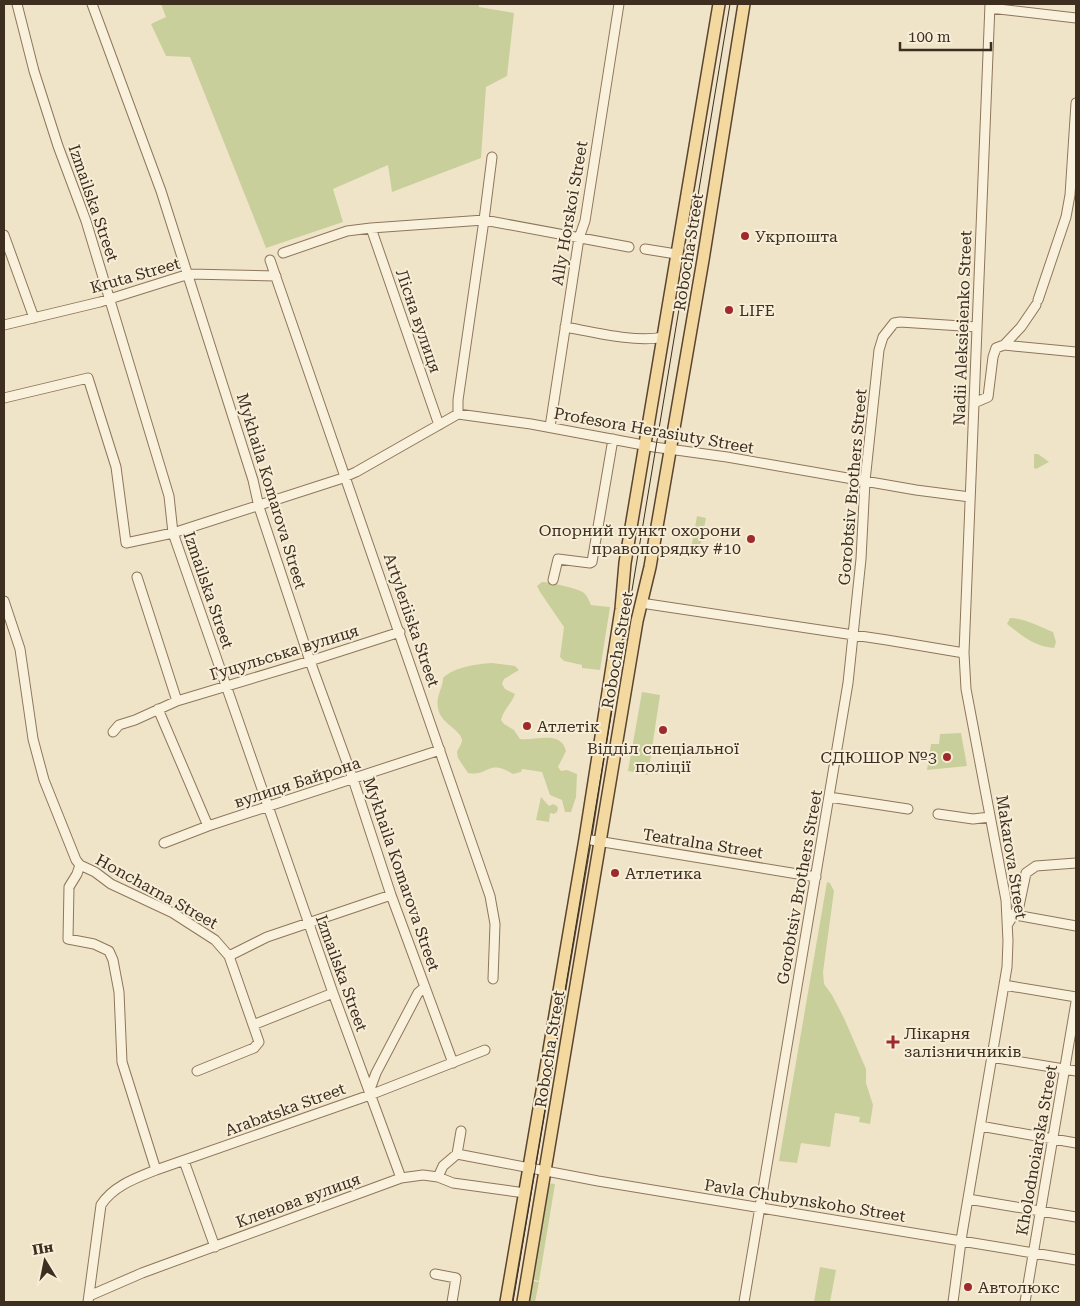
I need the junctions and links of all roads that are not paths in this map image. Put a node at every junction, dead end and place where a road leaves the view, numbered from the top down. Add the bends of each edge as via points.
1 (17, 4) edge
2 (92, 4) edge
3 (619, 4) edge
4 (719, 4) edge
5 (744, 4) edge
6 (990, 6) edge
7 (1076, 18) edge
8 (1076, 103) edge
9 (492, 157) dead end
10 (484, 220) junction
11 (371, 228) junction
12 (4, 235) edge
13 (579, 238) junction
14 (629, 247) dead end
15 (645, 249) dead end
16 (283, 253) dead end
17 (676, 254) junction
18 (270, 260) dead end
19 (189, 274) junction
20 (276, 276) junction
21 (110, 299) junction
22 (34, 318) junction
23 (4, 325) edge
24 (565, 327) junction
25 (978, 327) junction
26 (663, 337) junction
27 (1008, 345) junction
28 (1076, 352) edge
29 (4, 398) edge
30 (974, 403) junction
31 (458, 414) junction
32 (439, 425) junction
33 (550, 427) junction
34 (613, 439) junction
35 (650, 446) junction
36 (671, 449) junction
37 (346, 477) junction
38 (865, 481) junction
39 (970, 497) junction
40 (259, 507) junction
41 (173, 534) junction
42 (137, 577) dead end
43 (553, 580) dead end
44 (4, 601) edge
45 (640, 604) junction
46 (400, 632) junction
47 (854, 636) junction
48 (964, 653) junction
49 (310, 661) junction
50 (226, 686) junction
51 (177, 701) junction
52 (158, 709) junction
53 (113, 732) dead end
54 (440, 750) junction
55 (353, 779) junction
56 (829, 797) junction
57 (269, 806) junction
58 (908, 809) dead end
59 (938, 814) dead end
60 (990, 817) junction
61 (208, 826) junction
62 (584, 839) junction
63 (600, 842) junction
64 (164, 843) dead end
65 (1076, 863) edge
66 (80, 865) junction
67 (816, 877) junction
68 (391, 894) junction
69 (1015, 914) junction
70 (308, 923) junction
71 (1008, 924) junction
72 (1076, 926) edge
73 (229, 956) junction
74 (493, 979) dead end
75 (1004, 985) junction
76 (425, 987) junction
77 (333, 993) junction
78 (1076, 997) edge
79 (1076, 1002) edge
80 (253, 1024) junction
81 (485, 1050) dead end
82 (992, 1057) junction
83 (453, 1063) junction
84 (1065, 1069) junction
85 (197, 1070) dead end
86 (1076, 1070) edge
87 (369, 1093) junction
88 (980, 1126) junction
89 (461, 1131) dead end
90 (1053, 1140) junction
91 (1076, 1143) edge
92 (457, 1154) junction
93 (184, 1161) junction
94 (529, 1169) junction
95 (156, 1170) junction
96 (545, 1171) junction
97 (438, 1177) junction
98 (400, 1178) junction
99 (525, 1193) junction
100 (968, 1199) junction
101 (760, 1208) junction
102 (1041, 1211) junction
103 (1076, 1217) edge
104 (961, 1241) junction
105 (215, 1247) junction
106 (1034, 1254) junction
107 (1076, 1260) edge
108 (435, 1274) dead end
109 (88, 1299) edge
110 (455, 1302) edge
111 (506, 1302) edge
112 (523, 1302) edge
113 (744, 1302) edge
114 (953, 1302) edge
115 (1025, 1302) edge

1 - 21 street, Izmailska Street via 34,71
2 - 19 street, Mykhaila Komarova Street
3 - 13 street, Ally Horskoi Street via 585,221
4 - 17 main road, Robocha Street
5 - 36 main road, Robocha Street
6 - 7 street
6 - 25 street, Nadii Aleksieienko Street
8 - 27 street via 1066,217 1037,302
9 - 10 street
10 - 11 street
10 - 13 street
10 - 31 street
11 - 16 street via 347,231
11 - 32 street, Лісна вулиця
12 - 22 street
13 - 14 street
13 - 24 street, Ally Horskoi Street
15 - 17 street
17 - 26 main road, Robocha Street
18 - 20 street, Artyleriiska Street
19 - 20 street, Kruta Street
19 - 21 street, Kruta Street
19 - 40 street, Mykhaila Komarova Street
20 - 37 street, Artyleriiska Street
21 - 22 street, Kruta Street
21 - 41 street, Izmailska Street via 169,496
22 - 23 street, Kruta Street
24 - 26 street via 641,339
24 - 33 street, Ally Horskoi Street
25 - 30 street, Nadii Aleksieienko Street
25 - 38 street, Gorobtsiv Brothers Street via 900,322 888,328 879,350
26 - 35 main road, Robocha Street
27 - 28 street
27 - 30 street via 996,348 988,397
29 - 41 street via 88,378 116,467 126,543
30 - 39 street, Nadii Aleksieienko Street
31 - 32 street
31 - 33 street, Profesora Herasiuty Street
32 - 37 street
33 - 34 street, Profesora Herasiuty Street
34 - 35 street, Profesora Herasiuty Street
34 - 43 street via 592,561 558,559
35 - 36 street, Profesora Herasiuty Street
35 - 62 main road, Robocha Street via 625,564 621,609
36 - 38 street, Profesora Herasiuty Street
36 - 45 main road, Robocha Street via 650,567
37 - 40 street
37 - 46 street, Artyleriiska Street
38 - 39 street, Profesora Herasiuty Street
38 - 47 street, Gorobtsiv Brothers Street
39 - 48 street, Nadii Aleksieienko Street
40 - 41 street
40 - 49 street, Mykhaila Komarova Street
41 - 50 street, Izmailska Street
42 - 51 street
44 - 66 street via 20,649 33,740 44,780
45 - 47 street
45 - 63 main road, Robocha Street
46 - 49 street, Гуцульська вулиця
46 - 54 street, Artyleriiska Street
47 - 48 street
47 - 56 street, Gorobtsiv Brothers Street
48 - 60 street, Makarova Street via 966,689
49 - 50 street, Гуцульська вулиця
49 - 55 street, Mykhaila Komarova Street
50 - 51 street, Гуцульська вулиця
50 - 57 street, Izmailska Street
51 - 52 street, Гуцульська вулиця
52 - 53 street, Гуцульська вулиця via 119,725
52 - 61 street
54 - 55 street, вулиця Байрона
54 - 74 street, Artyleriiska Street via 490,896 495,924
55 - 57 street, вулиця Байрона
55 - 68 street, Mykhaila Komarova Street
56 - 58 street
56 - 67 street, Gorobtsiv Brothers Street
57 - 61 street, вулиця Байрона
57 - 70 street, Izmailska Street
59 - 60 street via 973,819
60 - 71 street, Makarova Street
61 - 64 street, вулиця Байрона
62 - 63 street, Teatralna Street
62 - 94 main road, Robocha Street
63 - 67 street, Teatralna Street
63 - 96 main road, Robocha Street
65 - 69 street via 1031,869 1025,877
66 - 73 street, Honcharna Street via 194,925 215,940
66 - 95 street, Honcharna Street via 69,887 68,939 94,944 109,951 113,960 119,992 122,1062
67 - 101 street, Gorobtsiv Brothers Street
68 - 70 street
68 - 76 street, Mykhaila Komarova Street
69 - 71 street
69 - 72 street
70 - 73 street via 267,937
70 - 77 street, Izmailska Street
71 - 75 street, Makarova Street
73 - 80 street, Honcharna Street
75 - 78 street
75 - 82 street, Makarova Street
76 - 83 street, Mykhaila Komarova Street
76 - 87 street, Mykhaila Komarova Street via 418,993 376,1073
77 - 80 street
77 - 87 street, Izmailska Street
79 - 84 street, Kholodnoiarska Street
80 - 85 street, Honcharna Street via 259,1042 254,1048
81 - 83 street, Arabatska Street
82 - 84 street
82 - 88 street, Makarova Street
83 - 87 street, Arabatska Street
84 - 86 street
84 - 90 street, Kholodnoiarska Street
87 - 93 street, Arabatska Street
87 - 98 street, Izmailska Street
88 - 90 street
88 - 100 street, Makarova Street
89 - 92 street
90 - 91 street
90 - 102 street, Kholodnoiarska Street
92 - 94 street, Pavla Chubynskoho Street
92 - 97 street via 443,1166
93 - 95 street, Arabatska Street
93 - 105 street
94 - 96 street, Pavla Chubynskoho Street
94 - 99 main road, Robocha Street
95 - 109 street, Arabatska Street via 117,1189 102,1205
96 - 101 street, Pavla Chubynskoho Street
96 - 112 main road, Robocha Street
97 - 98 street, Кленова вулиця
97 - 99 street, Кленова вулиця via 453,1183
98 - 105 street, Кленова вулиця
99 - 111 main road, Robocha Street
100 - 102 street
100 - 104 street, Makarova Street
101 - 104 street, Pavla Chubynskoho Street
101 - 113 street, Gorobtsiv Brothers Street
102 - 103 street
102 - 106 street, Kholodnoiarska Street
104 - 106 street, Pavla Chubynskoho Street
104 - 114 street, Makarova Street
105 - 109 street, Кленова вулиця via 142,1273
106 - 107 street, Pavla Chubynskoho Street
106 - 115 street, Kholodnoiarska Street
108 - 110 street via 456,1278

